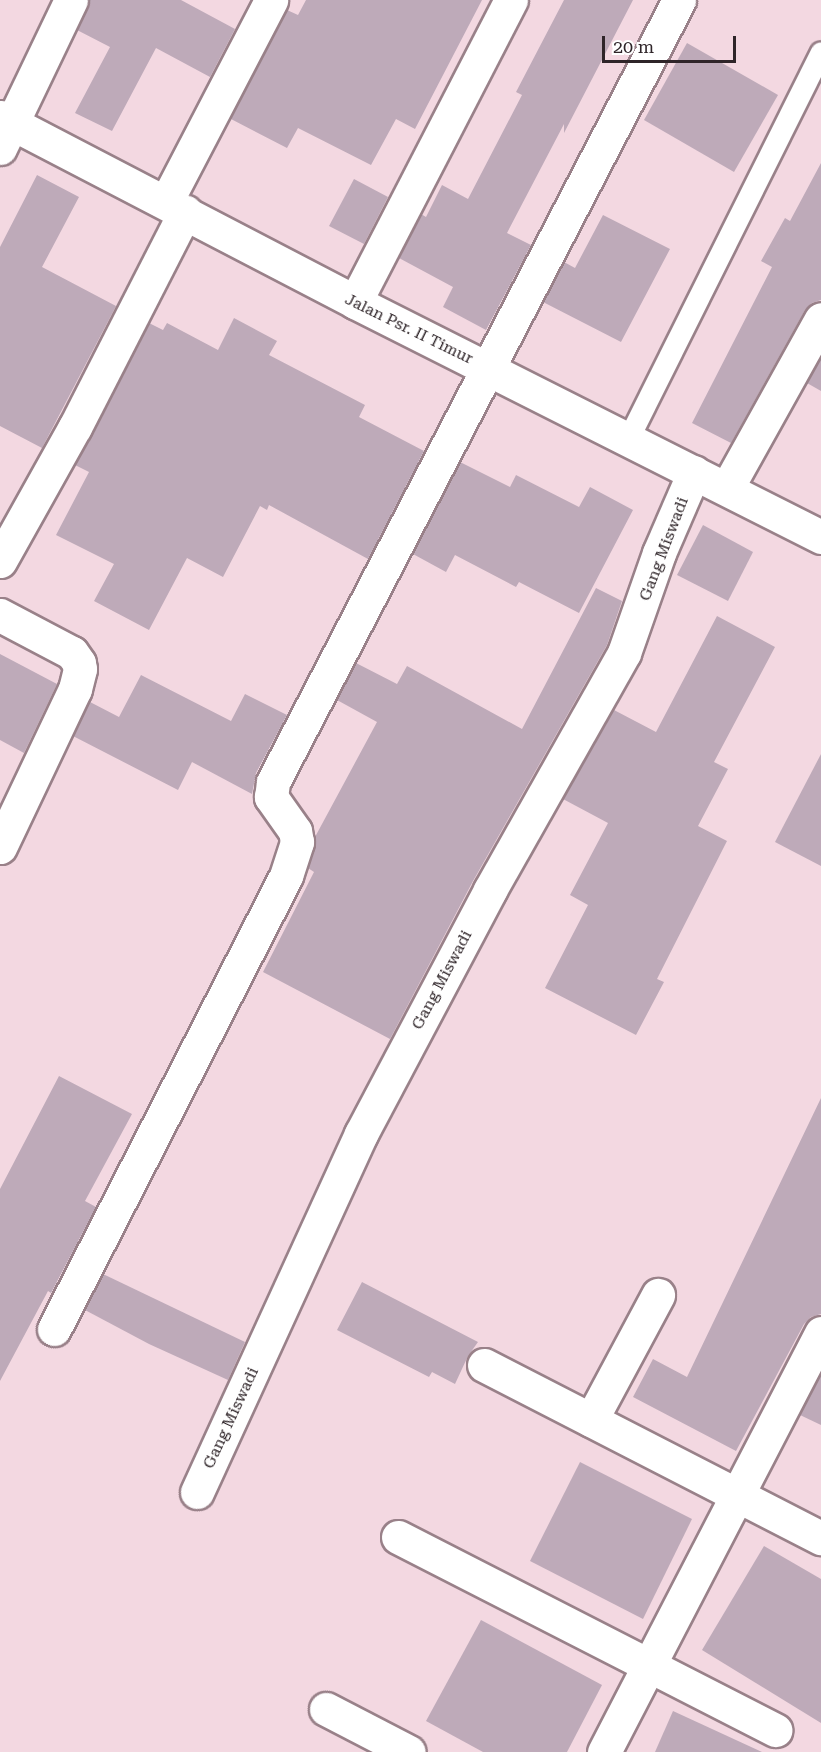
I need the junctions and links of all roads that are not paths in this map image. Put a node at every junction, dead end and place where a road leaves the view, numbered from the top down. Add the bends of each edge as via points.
1 (71, 0) edge
2 (271, 0) edge
3 (511, 0) edge
4 (679, 0) edge
5 (821, 52) edge
6 (4, 129) edge
7 (175, 207) junction
8 (355, 302) junction
9 (821, 319) edge
10 (486, 367) junction
11 (628, 439) junction
12 (694, 472) junction
13 (727, 488) junction
14 (821, 537) edge
15 (0, 561) edge
16 (0, 615) edge
17 (0, 847) edge
18 (658, 1295) dead end
19 (54, 1329) dead end
20 (821, 1333) edge
21 (484, 1365) dead end
22 (591, 1420) junction
23 (197, 1492) dead end
24 (736, 1494) junction
25 (398, 1537) dead end
26 (821, 1538) edge
27 (648, 1665) junction
28 (326, 1709) dead end
29 (775, 1730) dead end
30 (409, 1752) edge
31 (604, 1752) edge

1 - 6 street
2 - 7 street
3 - 8 street
4 - 10 street
5 - 11 lane
6 - 7 street, Jalan Psr. II Timur
7 - 8 street, Jalan Psr. II Timur
7 - 15 street via 75,427
8 - 10 street, Jalan Psr. II Timur
9 - 13 street
10 - 11 street, Jalan Psr. II Timur
10 - 19 street via 273,782 271,797 295,831 297,842 286,876
11 - 12 street, Jalan Psr. II Timur
12 - 13 street, Jalan Psr. II Timur
12 - 23 street, Gang Miswadi via 659,553 624,653 490,890 361,1134
13 - 14 street, Jalan Psr. II Timur
16 - 17 street via 72,653 80,663 75,689
18 - 22 street
20 - 24 street
21 - 22 street
22 - 24 street
24 - 26 street
24 - 27 street
25 - 27 street
27 - 29 street
27 - 31 street
28 - 30 street

